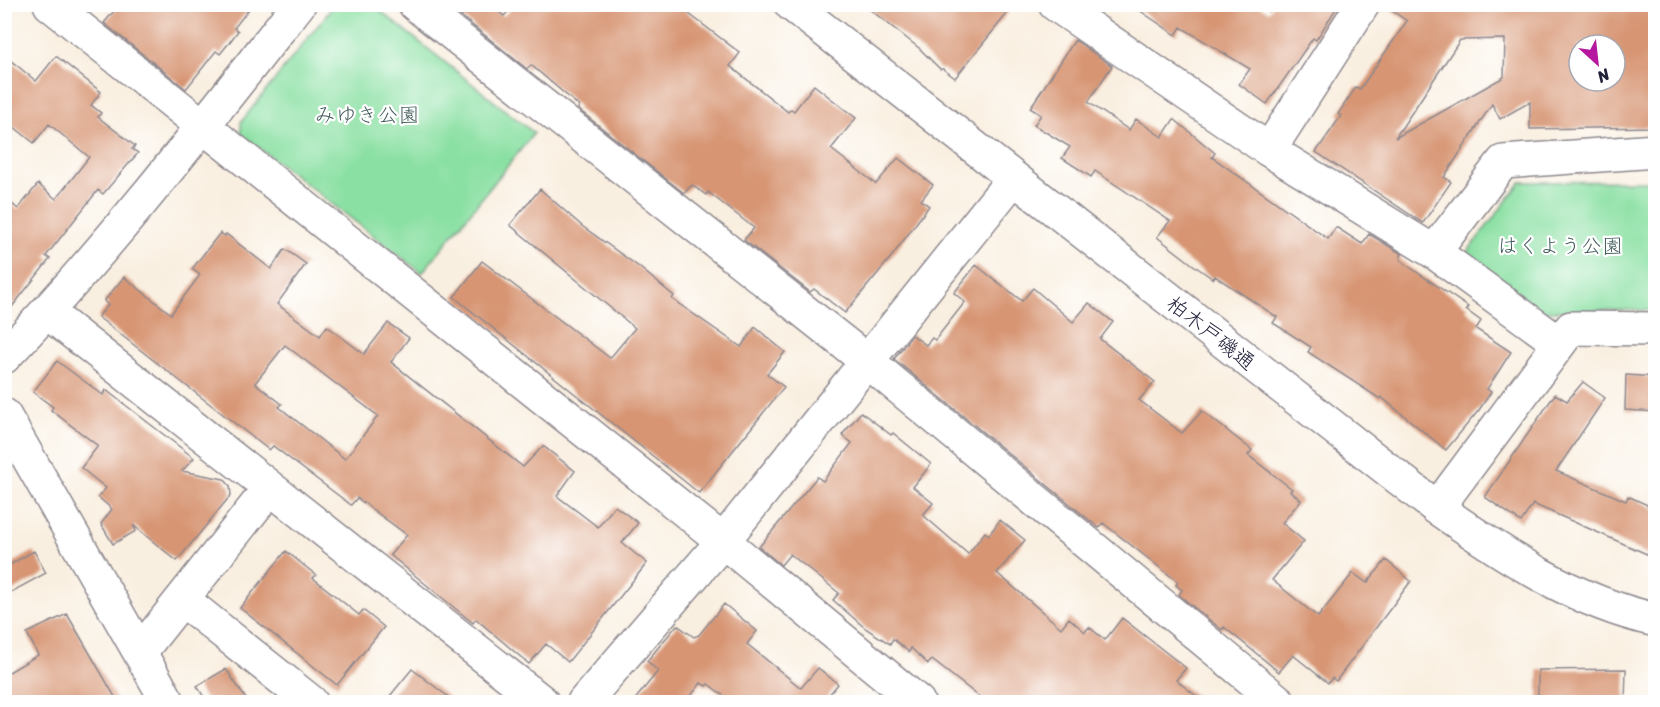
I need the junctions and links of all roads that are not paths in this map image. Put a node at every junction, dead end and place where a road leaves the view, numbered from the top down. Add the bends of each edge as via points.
1 (50, 4) edge
2 (299, 4) edge
3 (415, 4) edge
4 (791, 4) edge
5 (1055, 4) edge
6 (1363, 4) edge
7 (203, 126) junction
8 (1269, 150) junction
9 (1656, 151) edge
10 (1013, 179) junction
11 (1434, 252) junction
12 (47, 312) junction
13 (1656, 329) edge
14 (1559, 343) junction
15 (4, 357) edge
16 (867, 361) junction
17 (7, 425) edge
18 (270, 488) junction
19 (1437, 508) junction
20 (723, 541) junction
21 (183, 600) junction
22 (1656, 620) edge
23 (140, 652) junction
24 (299, 699) edge
25 (168, 702) edge
26 (542, 702) edge
27 (584, 702) edge
28 (918, 702) edge
29 (1279, 702) edge

1 - 7 street
2 - 7 street
3 - 16 street
4 - 10 street, 柏木戸磯通
5 - 8 street
6 - 8 street
7 - 12 street
7 - 20 street
8 - 11 street
9 - 11 street via 1503,162
10 - 16 street
10 - 19 street, 柏木戸磯通
11 - 14 street
12 - 15 street
12 - 18 street
13 - 14 street via 1571,328
14 - 19 street
16 - 20 street
16 - 29 street
17 - 23 street
18 - 21 street
18 - 26 street
19 - 22 street, 柏木戸磯通 via 1504,555 1569,590 1629,614
20 - 27 street
20 - 28 street
21 - 23 street
21 - 24 street
23 - 25 street

